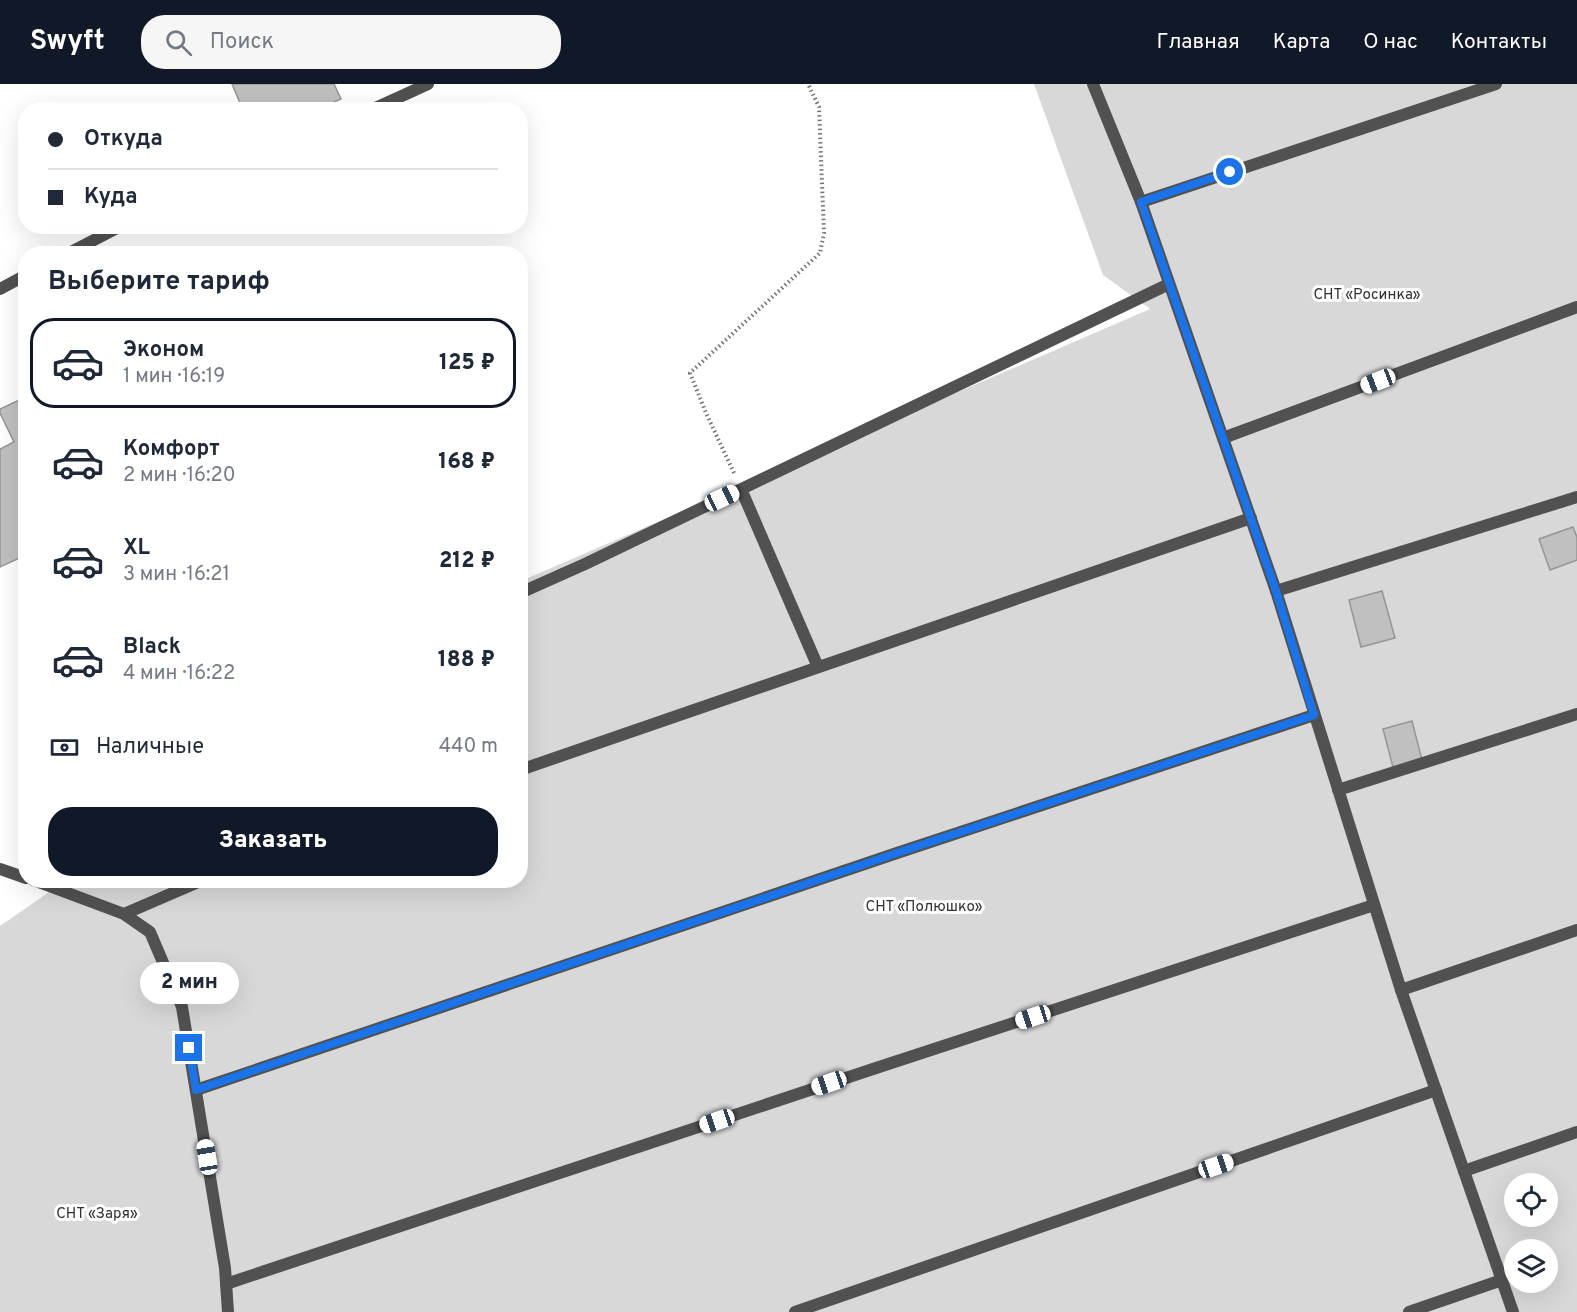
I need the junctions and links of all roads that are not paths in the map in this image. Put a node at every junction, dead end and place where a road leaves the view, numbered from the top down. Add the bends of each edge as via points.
1 (428, 84) edge
2 (1093, 84) edge
3 (1496, 84) edge
4 (389, 102) edge
5 (1141, 202) junction
6 (106, 234) edge
7 (82, 246) edge
8 (18, 279) edge
9 (1169, 284) junction
10 (0, 289) edge
11 (1577, 308) edge
12 (1223, 438) junction
13 (741, 489) junction
14 (1577, 497) edge
15 (1251, 518) junction
16 (528, 589) edge
17 (1276, 591) junction
18 (818, 667) junction
19 (1577, 714) edge
20 (1314, 715) junction
21 (528, 767) edge
22 (1338, 790) junction
23 (0, 868) edge
24 (18, 875) edge
25 (54, 888) edge
26 (184, 888) edge
27 (1374, 905) junction
28 (124, 914) junction
29 (1577, 930) edge
30 (1401, 990) junction
31 (196, 1090) junction
32 (1436, 1090) junction
33 (1577, 1132) edge
34 (1464, 1171) junction
35 (1502, 1280) junction
36 (226, 1284) junction
37 (228, 1312) edge
38 (795, 1312) edge
39 (1409, 1312) edge
40 (1513, 1312) edge

1 - 4 street
2 - 5 street
3 - 5 street
5 - 9 street
6 - 7 street
8 - 10 street
9 - 12 street
9 - 13 street
11 - 12 street
12 - 15 street
13 - 16 street
13 - 18 street
14 - 17 street
15 - 17 street
15 - 18 street
17 - 20 street
18 - 21 street
19 - 22 street
20 - 22 street
20 - 31 street
22 - 27 street
23 - 24 street
25 - 28 street
26 - 28 street
27 - 30 street
27 - 36 street
28 - 31 street via 150,932 182,1007
29 - 30 street
30 - 32 street
31 - 36 street
32 - 34 street
32 - 38 street
33 - 34 street
34 - 35 street
35 - 39 street
35 - 40 street
36 - 37 street

